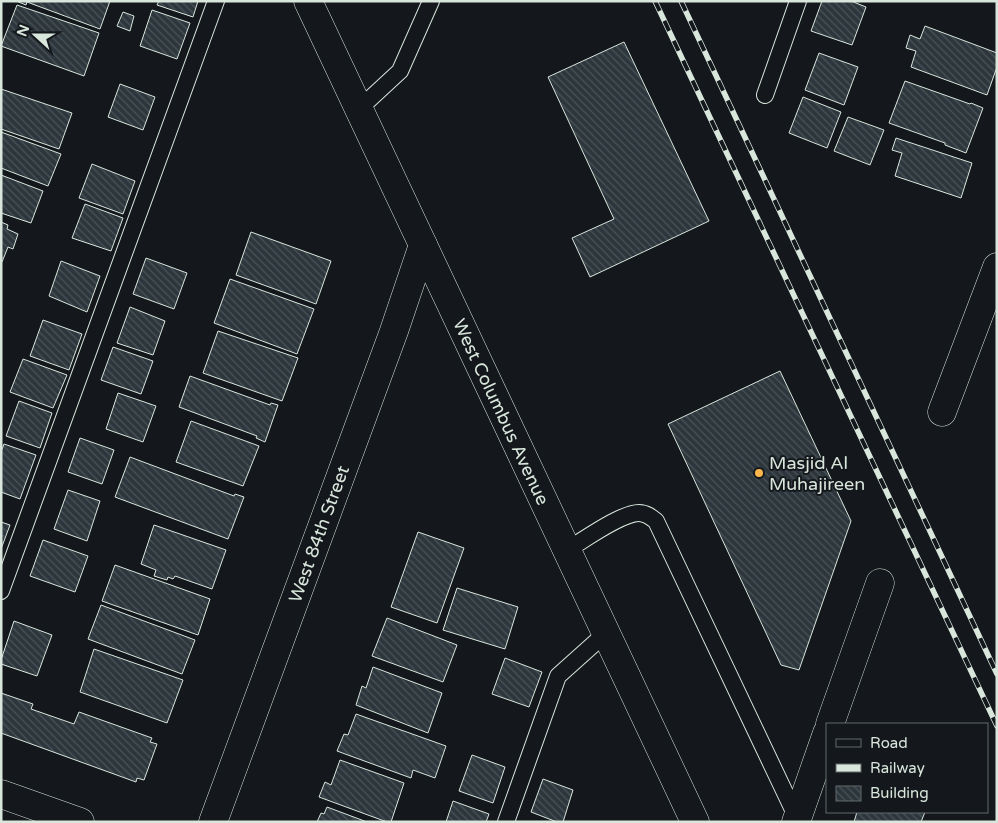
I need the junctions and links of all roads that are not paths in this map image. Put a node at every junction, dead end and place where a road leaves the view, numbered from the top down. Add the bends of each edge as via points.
1 (216, 1) edge
2 (308, 1) edge
3 (431, 1) edge
4 (798, 1) edge
5 (766, 95) dead end
6 (359, 109) junction
7 (423, 245) junction
8 (997, 267) edge
9 (942, 412) dead end
10 (567, 550) junction
11 (880, 583) dead end
12 (1, 591) edge
13 (606, 633) junction
14 (830, 723) edge
15 (826, 736) edge
16 (1, 794) edge
17 (796, 820) edge
18 (80, 822) edge
19 (213, 822) edge
20 (506, 822) edge
21 (696, 822) edge

1 - 12 lane
2 - 6 street, West Columbus Avenue
3 - 6 lane via 400,72
4 - 5 lane
6 - 7 street, West Columbus Avenue
7 - 10 street, West Columbus Avenue
7 - 19 street, West 84th Street
8 - 9 street
10 - 13 street, West Columbus Avenue
10 - 17 lane via 626,515 648,514 656,521
11 - 14 street
13 - 20 lane via 558,676
13 - 21 street, West Columbus Avenue
15 - 17 street
16 - 18 street

